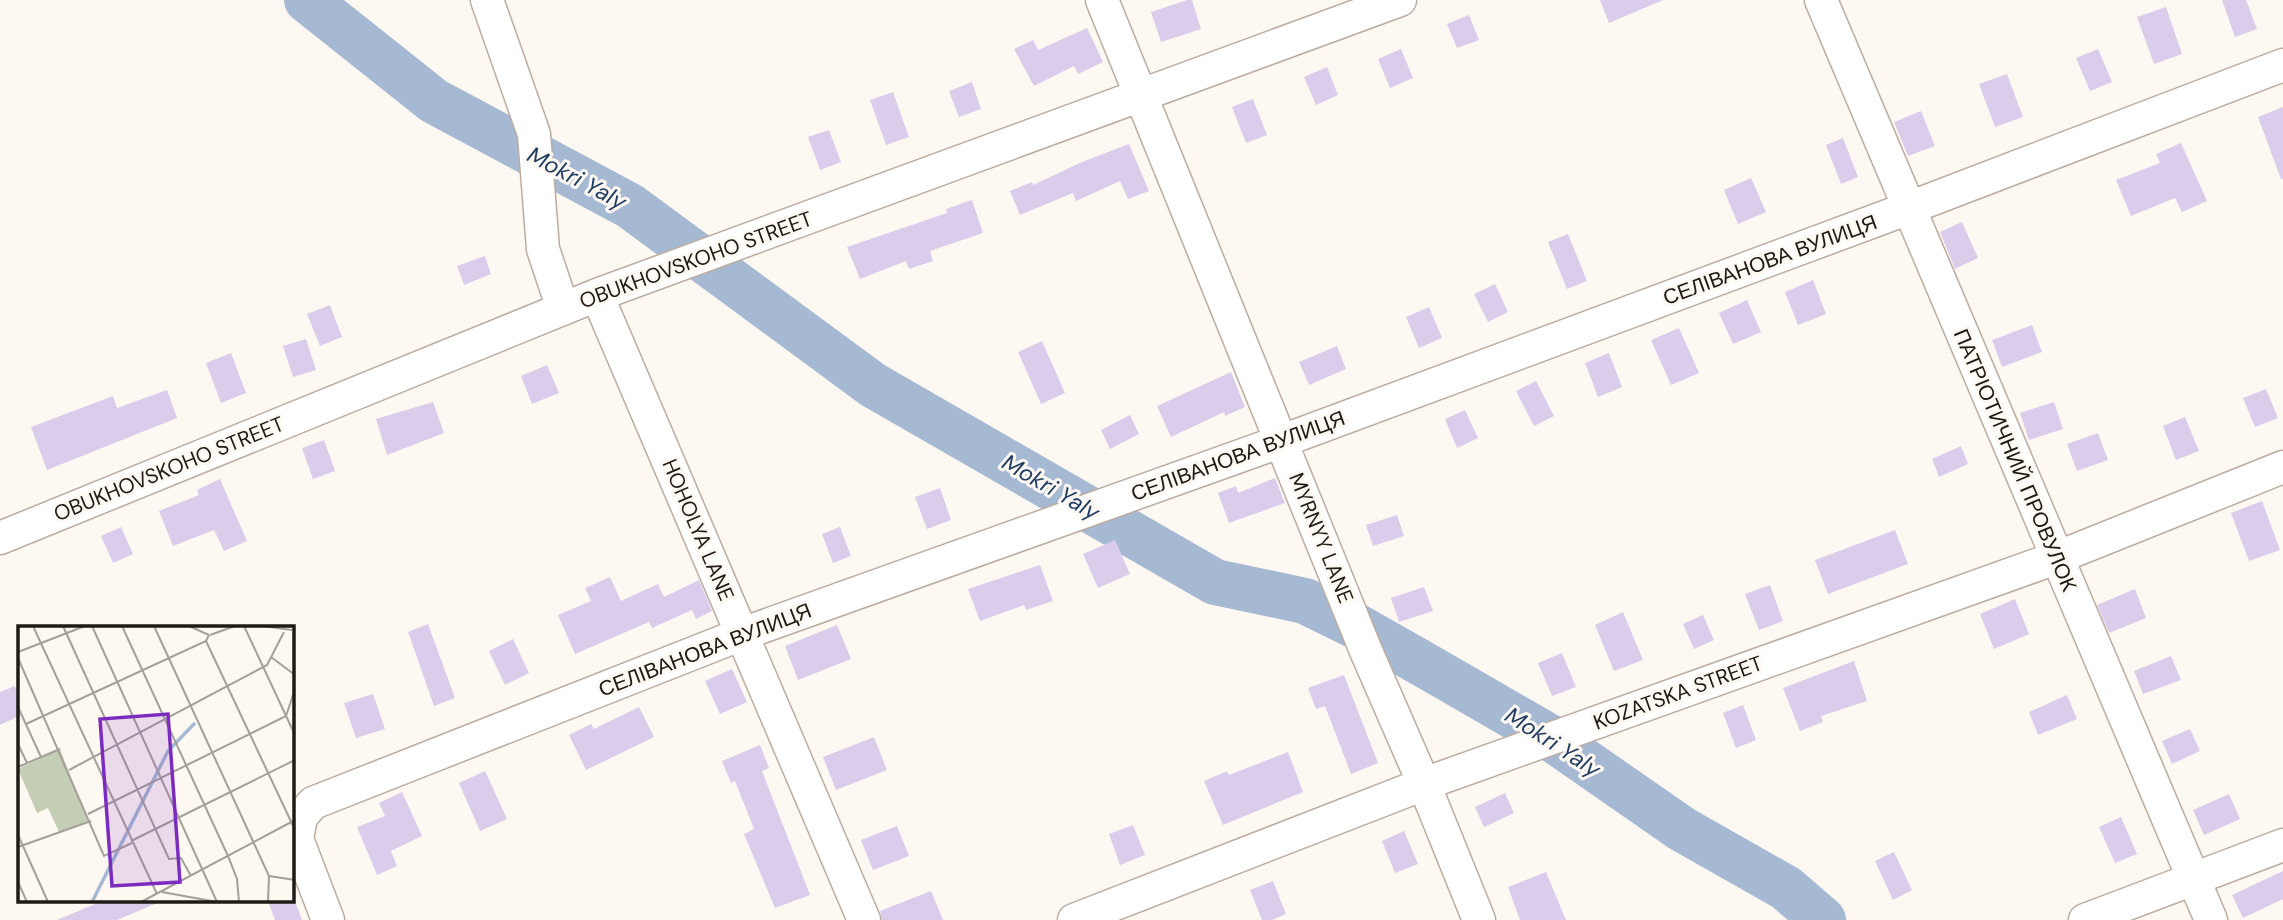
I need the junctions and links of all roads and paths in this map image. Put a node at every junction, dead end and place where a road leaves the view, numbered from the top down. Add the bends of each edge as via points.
1 (487, 0) edge
2 (1102, 0) edge
3 (1400, 0) edge
4 (1821, 0) edge
5 (2283, 65) edge
6 (1140, 95) junction
7 (1909, 208) junction
8 (597, 295) junction
9 (563, 309) junction
10 (1282, 441) junction
11 (2283, 467) edge
12 (0, 538) edge
13 (2056, 558) junction
14 (742, 634) junction
15 (1424, 784) junction
16 (2283, 845) edge
17 (2195, 880) junction
18 (328, 920) edge
19 (864, 920) edge
20 (1074, 920) edge
21 (1479, 920) edge
22 (2085, 920) edge
23 (2211, 920) edge

1 - 9 street via 534,134 543,249
2 - 6 street, MYRNYY LANE
3 - 6 street, OBUKHOVSKOHO STREET
4 - 7 street, ПАТРІОТИЧНИЙ ПРОВУЛОК
5 - 7 street, СЕЛІВАНОВА ВУЛИЦЯ
6 - 8 street, OBUKHOVSKOHO STREET
6 - 10 street, MYRNYY LANE
7 - 10 street, СЕЛІВАНОВА ВУЛИЦЯ
7 - 13 street, ПАТРІОТИЧНИЙ ПРОВУЛОК
8 - 9 street, OBUKHOVSKOHO STREET
8 - 14 street, HOHOLYA LANE
9 - 12 street, OBUKHOVSKOHO STREET
10 - 14 street, СЕЛІВАНОВА ВУЛИЦЯ
10 - 15 street, MYRNYY LANE
11 - 13 street, KOZATSKA STREET
13 - 15 street, KOZATSKA STREET
13 - 17 street, ПАТРІОТИЧНИЙ ПРОВУЛОК
14 - 18 street, СЕЛІВАНОВА ВУЛИЦЯ via 313,803 301,817 297,839
14 - 19 street, HOHOLYA LANE
15 - 20 street, KOZATSKA STREET
15 - 21 street, MYRNYY LANE
16 - 17 street
17 - 22 street
17 - 23 street, ПАТРІОТИЧНИЙ ПРОВУЛОК

